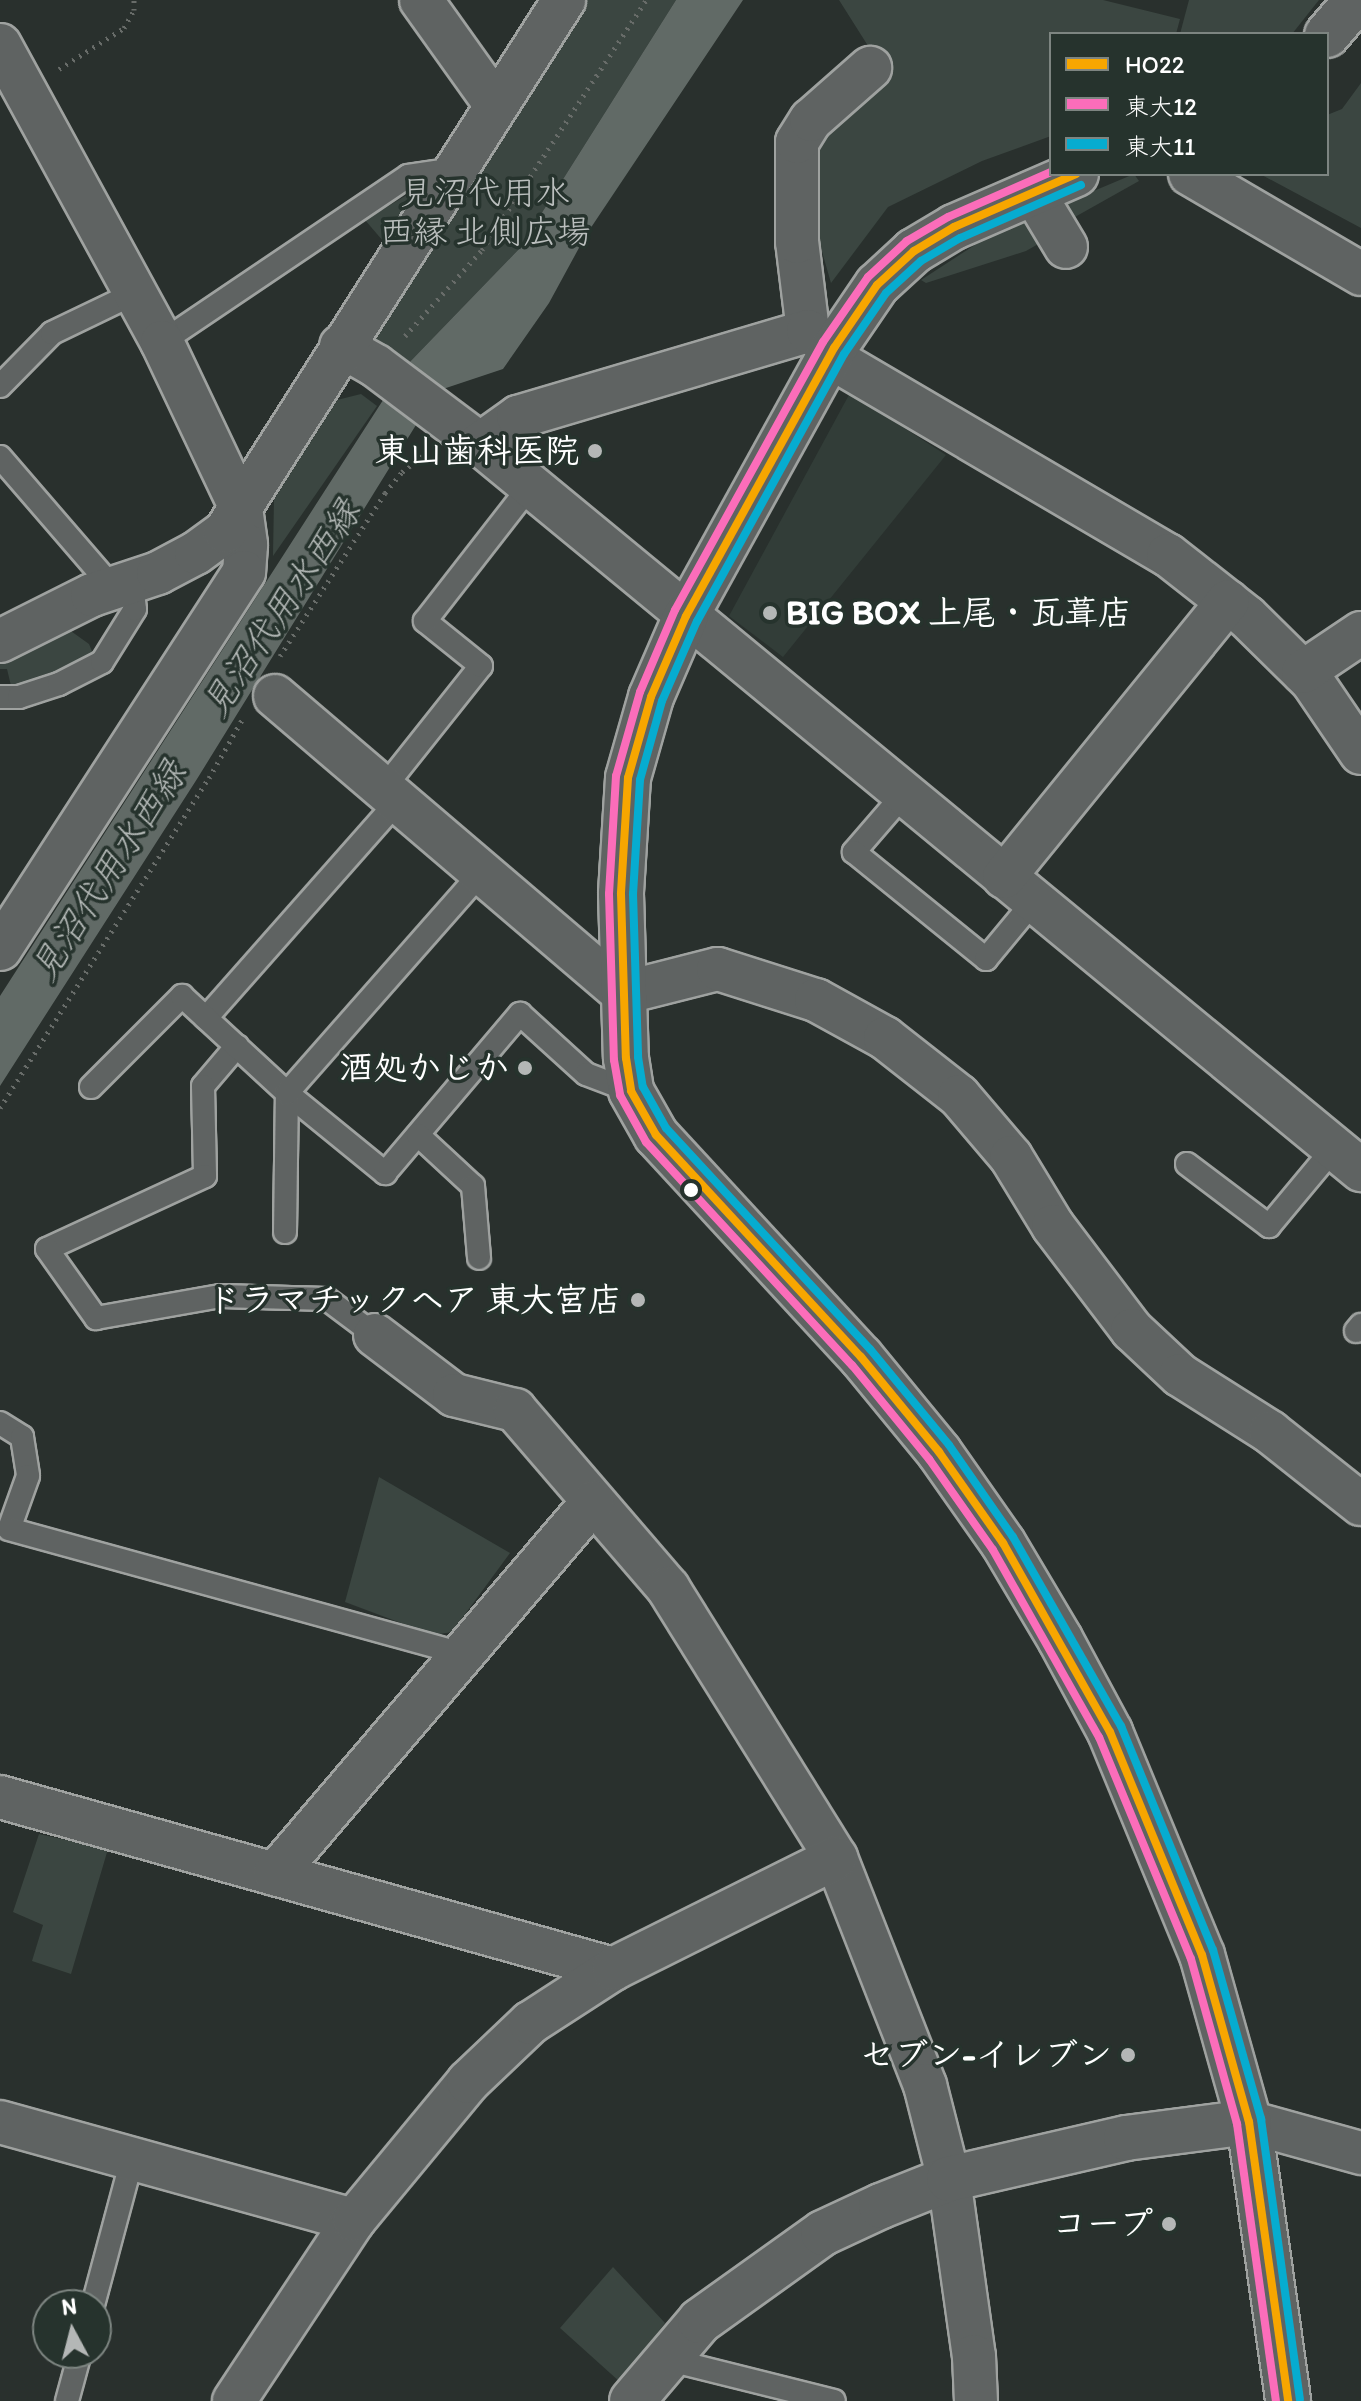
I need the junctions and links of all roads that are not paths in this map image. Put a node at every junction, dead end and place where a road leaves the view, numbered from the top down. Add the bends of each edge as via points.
1 (421, 0) edge
2 (564, 0) edge
3 (0, 45) edge
4 (870, 68) dead end
5 (496, 105) junction
6 (455, 169) junction
7 (1071, 176) edge
8 (1193, 176) edge
9 (1033, 192) junction
10 (1066, 247) dead end
11 (1361, 274) edge
12 (135, 293) junction
13 (162, 342) junction
14 (824, 345) junction
15 (371, 353) junction
16 (0, 386) edge
17 (465, 433) junction
18 (0, 457) edge
19 (530, 486) junction
20 (241, 508) junction
21 (123, 586) junction
22 (1228, 601) junction
23 (686, 616) junction
24 (1361, 633) edge
25 (0, 641) edge
26 (1303, 672) junction
27 (267, 688) road end
28 (0, 697) edge
29 (1361, 753) edge
30 (904, 794) junction
31 (390, 796) junction
32 (481, 873) junction
33 (1019, 889) junction
34 (0, 949) edge
35 (623, 993) junction
36 (206, 1018) junction
37 (237, 1046) junction
38 (91, 1087) dead end
39 (631, 1091) junction
40 (287, 1093) junction
41 (418, 1135) junction
42 (1348, 1159) edge
43 (1187, 1164) dead end
44 (285, 1232) dead end
45 (479, 1258) dead end
46 (375, 1335) joint
47 (0, 1423) edge
48 (593, 1502) junction
49 (1361, 1504) edge
50 (463, 1654) junction
51 (0, 1797) edge
52 (836, 1858) junction
53 (275, 1874) junction
54 (613, 1969) junction
55 (0, 2122) edge
56 (1249, 2122) junction
57 (1361, 2153) edge
58 (132, 2159) junction
59 (949, 2179) junction
60 (354, 2220) junction
61 (97, 2289) edge
62 (666, 2359) junction
63 (76, 2369) edge
64 (67, 2401) edge
65 (234, 2401) edge
66 (632, 2401) edge
67 (834, 2401) edge
68 (976, 2401) edge
69 (1288, 2401) edge

1 - 5 street
2 - 5 street
3 - 12 street
4 - 14 street via 811,120 797,142 797,242
5 - 6 street
6 - 13 lane via 408,176
6 - 15 street
7 - 9 street
8 - 11 street
9 - 10 street
9 - 14 street via 914,251
12 - 13 street
12 - 16 lane via 52,333
13 - 20 street
14 - 17 street
14 - 22 street via 1168,555
14 - 23 street
15 - 17 street
15 - 20 street
17 - 19 street
18 - 21 lane
19 - 23 street
19 - 31 lane via 425,621 481,666
20 - 21 street via 225,532 196,553
20 - 34 street via 244,572
21 - 25 street via 92,595
21 - 28 lane via 135,609 102,662 59,684 19,697
22 - 26 street
22 - 33 street
23 - 30 street
23 - 35 street via 651,697 628,778 621,894
24 - 26 street
26 - 29 street
27 - 31 street
30 - 33 street
30 - 33 lane via 854,852 986,959
31 - 32 street
31 - 36 lane
32 - 35 street
32 - 40 lane
33 - 42 street
35 - 39 street
35 - 49 street via 718,969 816,1000 885,1038 959,1096 1003,1147 1053,1226 1132,1330 1180,1375 1270,1432
36 - 37 lane
36 - 38 lane via 182,996
37 - 40 lane
37 - 46 lane via 203,1086 205,1176 47,1249 96,1318 221,1296 327,1299
39 - 41 lane via 586,1074 520,1014
39 - 56 street via 656,1135 861,1357 939,1452 1003,1543 1110,1732 1163,1854 1202,1955
40 - 41 lane via 385,1173
40 - 44 lane
41 - 45 lane via 473,1186
42 - 43 lane via 1269,1226
46 - 48 street via 454,1395 515,1410
47 - 50 lane via 22,1437 28,1476 9,1529
48 - 50 street
48 - 52 street via 668,1588
50 - 53 street
51 - 53 street
52 - 54 street
52 - 59 street via 925,2085
53 - 54 street
54 - 60 street via 530,2023 468,2082
55 - 58 street
56 - 57 street
56 - 59 street via 1126,2138
56 - 69 street
58 - 60 street
58 - 61 lane
59 - 62 street via 823,2233 700,2321
59 - 68 street
60 - 65 street
62 - 66 street
62 - 67 lane
63 - 64 lane

